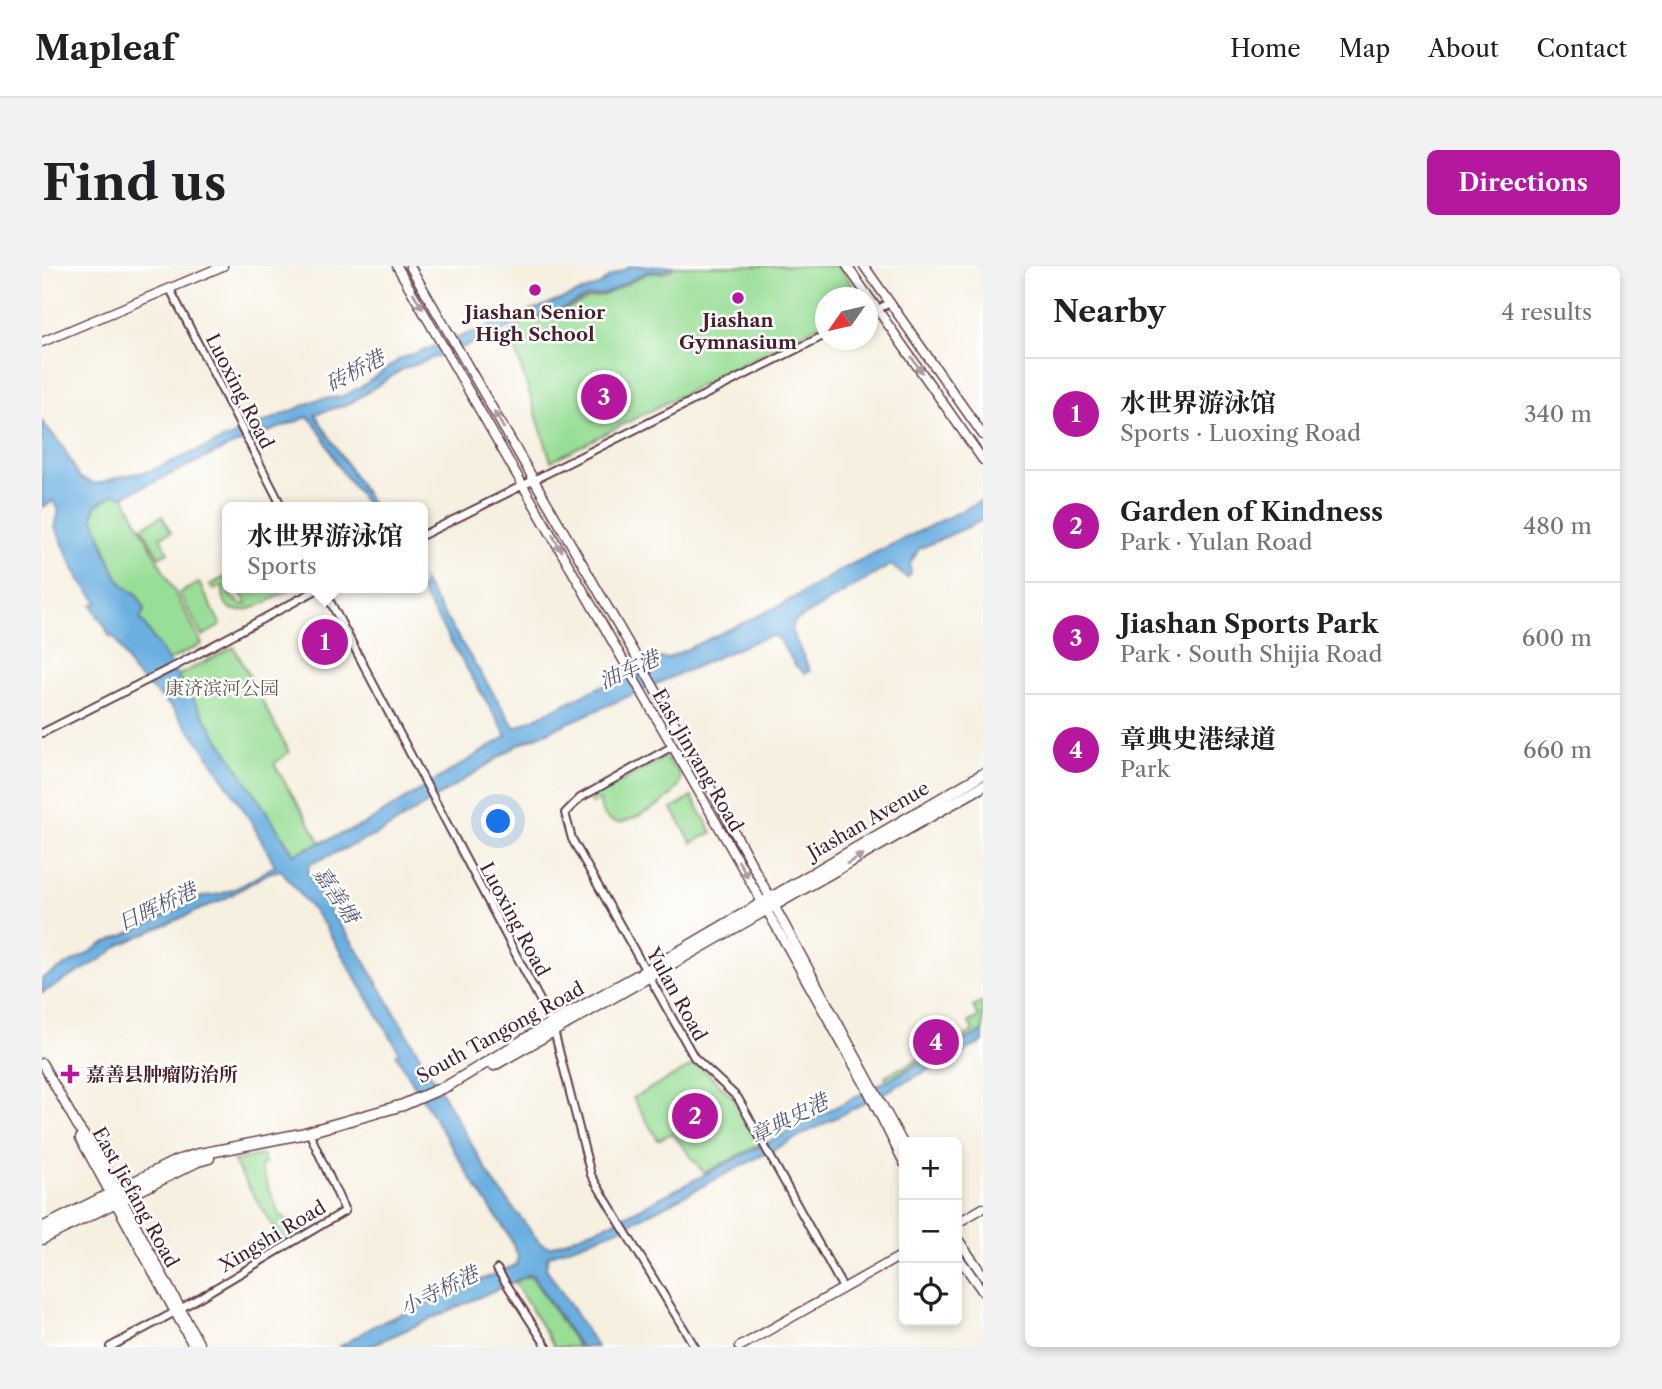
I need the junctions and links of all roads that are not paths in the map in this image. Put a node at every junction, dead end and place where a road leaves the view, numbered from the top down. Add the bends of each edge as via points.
1 (223, 266) edge
2 (397, 266) edge
3 (410, 266) edge
4 (846, 266) edge
5 (864, 266) edge
6 (861, 287) edge
7 (170, 289) junction
8 (890, 303) junction
9 (878, 309) edge
10 (878, 311) edge
11 (815, 340) edge
12 (42, 342) edge
13 (983, 435) edge
14 (983, 460) edge
15 (534, 480) junction
16 (524, 484) junction
17 (279, 502) edge
18 (428, 532) edge
19 (312, 593) edge
20 (324, 593) edge
21 (42, 733) edge
22 (673, 746) junction
23 (983, 774) edge
24 (983, 786) edge
25 (768, 903) junction
26 (648, 974) junction
27 (553, 1027) junction
28 (42, 1063) edge
29 (42, 1072) edge
30 (879, 1105) junction
31 (310, 1134) junction
32 (899, 1137) edge
33 (899, 1151) edge
34 (116, 1196) junction
35 (983, 1208) edge
36 (962, 1220) edge
37 (42, 1228) edge
38 (42, 1239) edge
39 (962, 1245) edge
40 (899, 1257) edge
41 (962, 1262) edge
42 (497, 1269) dead end
43 (983, 1275) edge
44 (843, 1288) junction
45 (983, 1292) edge
46 (178, 1310) junction
47 (110, 1347) edge
48 (194, 1347) edge
49 (201, 1347) edge
50 (547, 1347) edge
51 (695, 1347) edge
52 (738, 1347) edge

1 - 7 main road
2 -> 16 main road, East Jinyang Road
15 -> 3 main road, East Jinyang Road
4 - 6 main road
5 - 8 main road
7 - 12 main road
7 - 17 street, Luoxing Road
8 - 9 street
8 - 13 main road
10 -> 14 main road
11 - 15 street
15 - 16 street
15 - 25 main road, East Jinyang Road via 659,696
16 - 18 street
16 -> 22 main road, East Jinyang Road
19 - 21 street
20 - 27 street, Luoxing Road
22 -> 25 main road, East Jinyang Road
22 - 26 street, Yulan Road via 580,798 565,813 572,839
23 - 25 main road, Jiashan Avenue
25 -> 24 main road, Jiashan Avenue
25 - 26 main road, South Tangong Road
25 - 30 main road, East Jinyang Road
26 - 27 main road, South Tangong Road
26 - 44 street, Yulan Road via 694,1057 738,1098
27 - 31 main road, South Tangong Road via 450,1087 405,1107
27 - 51 street, Luoxing Road via 592,1175
28 - 34 main road, East Jiefang Road
29 - 34 main road, East Jiefang Road
30 - 32 main road, East Jinyang Road
30 - 33 main road, East Jinyang Road
31 - 34 main road, South Tangong Road via 195,1155
31 - 46 street, Xingshi Road via 345,1211
34 - 37 main road
34 - 38 main road
34 - 46 main road, East Jiefang Road
35 - 36 main road
39 - 43 main road
40 - 44 main road
41 - 45 main road
42 - 50 street
44 - 52 main road
46 - 47 street
46 - 48 main road, East Jiefang Road
46 - 49 main road, East Jiefang Road

